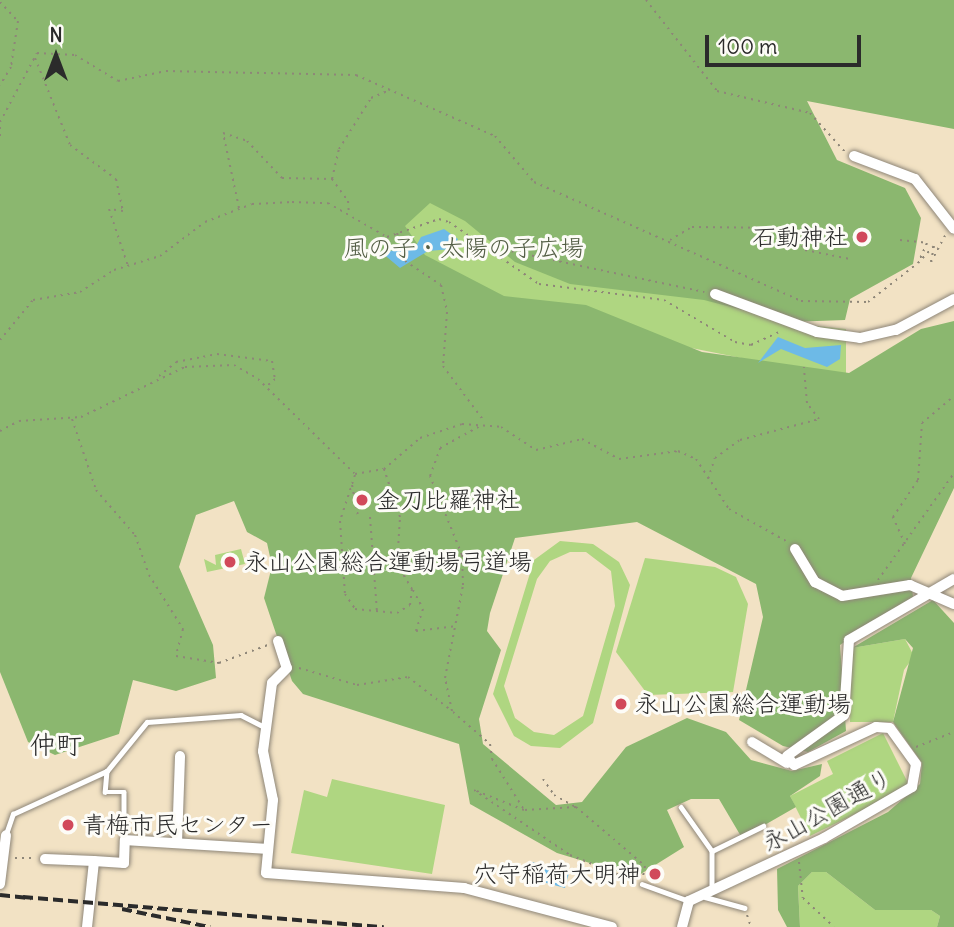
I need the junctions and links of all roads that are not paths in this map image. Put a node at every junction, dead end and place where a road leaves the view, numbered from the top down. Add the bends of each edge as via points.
1 (854, 156) road end
2 (953, 228) edge
3 (715, 294) road end
4 (954, 299) edge
5 (795, 549) road end
6 (954, 579) edge
7 (935, 592) junction
8 (954, 604) edge
9 (278, 641) road end
10 (269, 729) junction
11 (751, 742) dead end
12 (180, 756) dead end
13 (787, 763) junction
14 (107, 771) junction
15 (681, 807) dead end
16 (763, 826) dead end
17 (6, 835) joint
18 (125, 840) junction
19 (177, 843) junction
20 (268, 849) junction
21 (712, 851) junction
22 (45, 859) road end
23 (94, 861) junction
24 (0, 884) edge
25 (642, 884) road end
26 (707, 894) junction
27 (689, 901) junction
28 (745, 908) road end
29 (87, 927) edge
30 (612, 927) edge
31 (682, 927) edge

1 - 2 street via 915,179
3 - 4 street via 799,326 860,338 896,330
5 - 7 street via 827,591 866,594 901,585
6 - 7 street
7 - 8 street
7 - 13 street via 849,640 844,715 787,756
9 - 10 street via 287,668 272,683
10 - 14 lane via 241,715 156,719
10 - 20 street via 263,751 273,800
11 - 13 street
12 - 19 street
13 - 26 street, 永山公園通り via 803,762 876,727 896,731 917,773 907,792
14 - 17 lane via 13,814
14 - 18 lane via 105,792 124,792
15 - 21 lane
16 - 21 lane
17 - 24 street
18 - 19 street
18 - 23 street via 124,863
19 - 20 street
20 - 30 street via 266,873 464,888
21 - 26 lane
22 - 23 street
23 - 29 street
25 - 27 lane
26 - 27 street, 永山公園通り
26 - 28 lane
27 - 31 street

